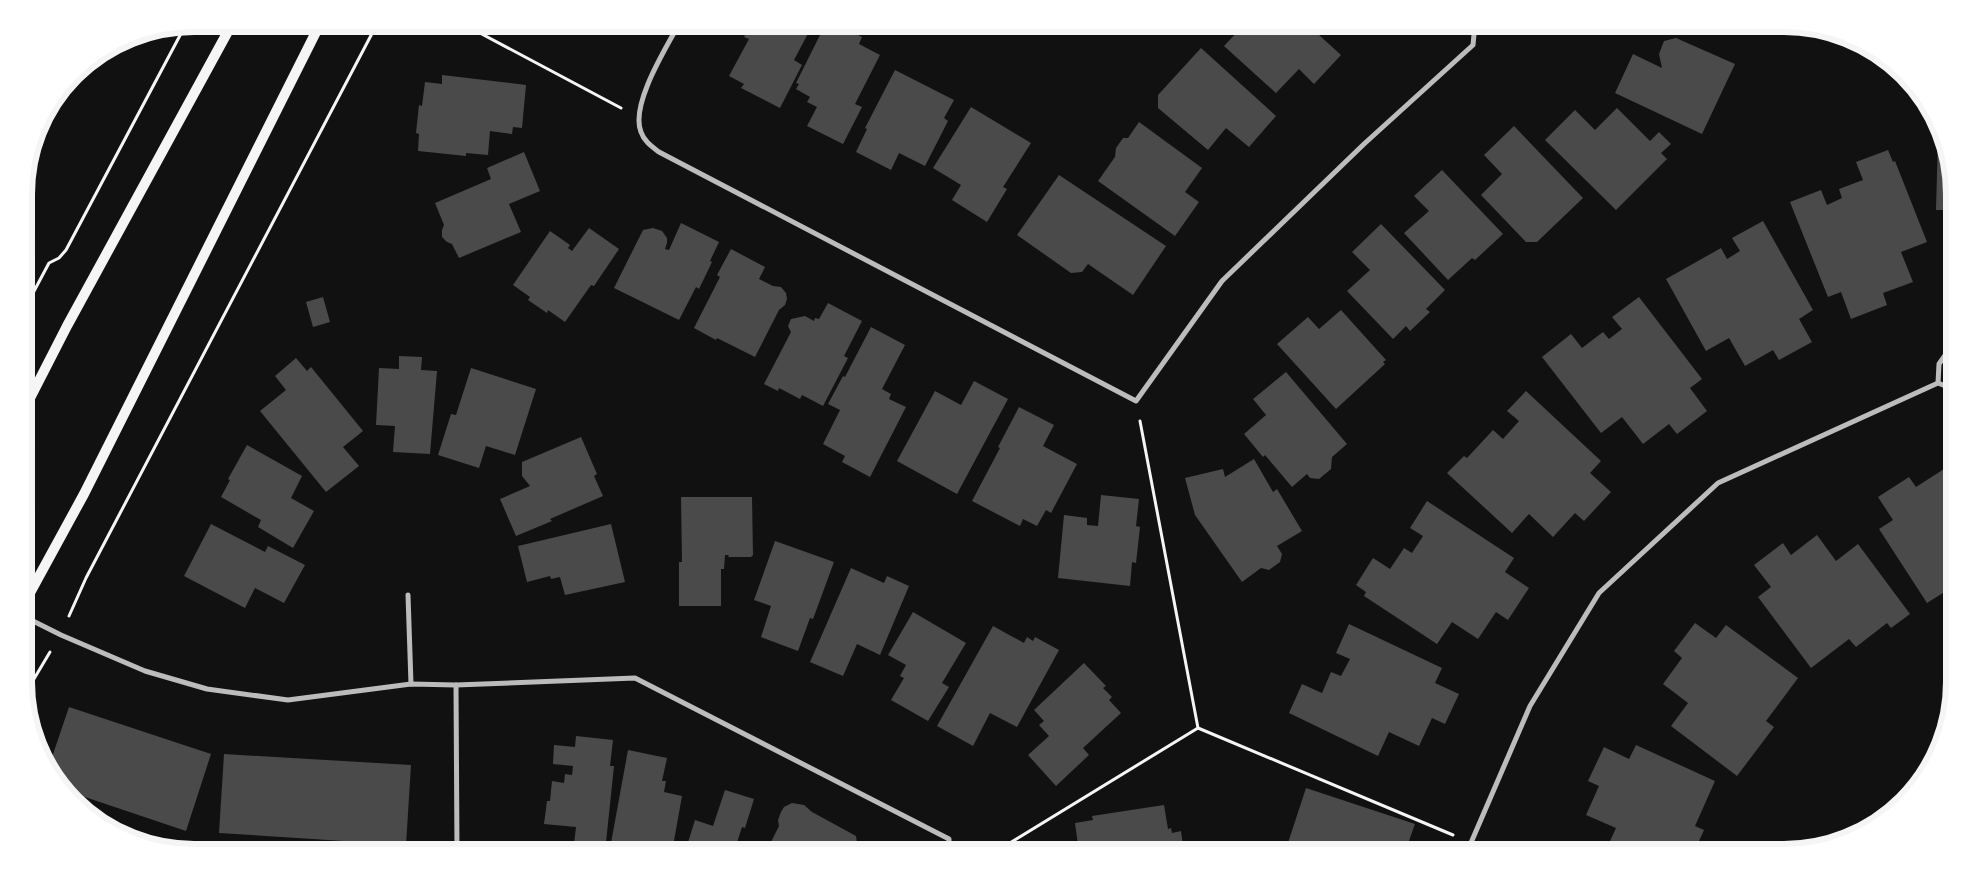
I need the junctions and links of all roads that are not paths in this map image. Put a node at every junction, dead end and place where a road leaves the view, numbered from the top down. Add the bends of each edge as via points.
1 (228, 32) edge
2 (316, 32) edge
3 (675, 32) edge
4 (1474, 32) edge
5 (1946, 354) edge
6 (1938, 383) junction
7 (1946, 386) edge
8 (33, 393) edge
9 (32, 589) edge
10 (408, 595) dead end
11 (32, 621) edge
12 (411, 684) junction
13 (456, 685) junction
14 (1470, 843) edge
15 (457, 844) edge
16 (949, 844) edge

1 - 8 main road
2 - 9 main road via 84,494
3 - 4 street via 644,94 638,118 646,142 659,152 1136,401 1222,281 1364,144 1473,45
5 - 6 street via 1939,364
6 - 7 street
6 - 14 street via 1718,483 1599,593 1530,706
10 - 12 street
11 - 12 street via 145,671 207,689 288,700
12 - 13 street
13 - 15 street
13 - 16 street via 635,678 949,839

